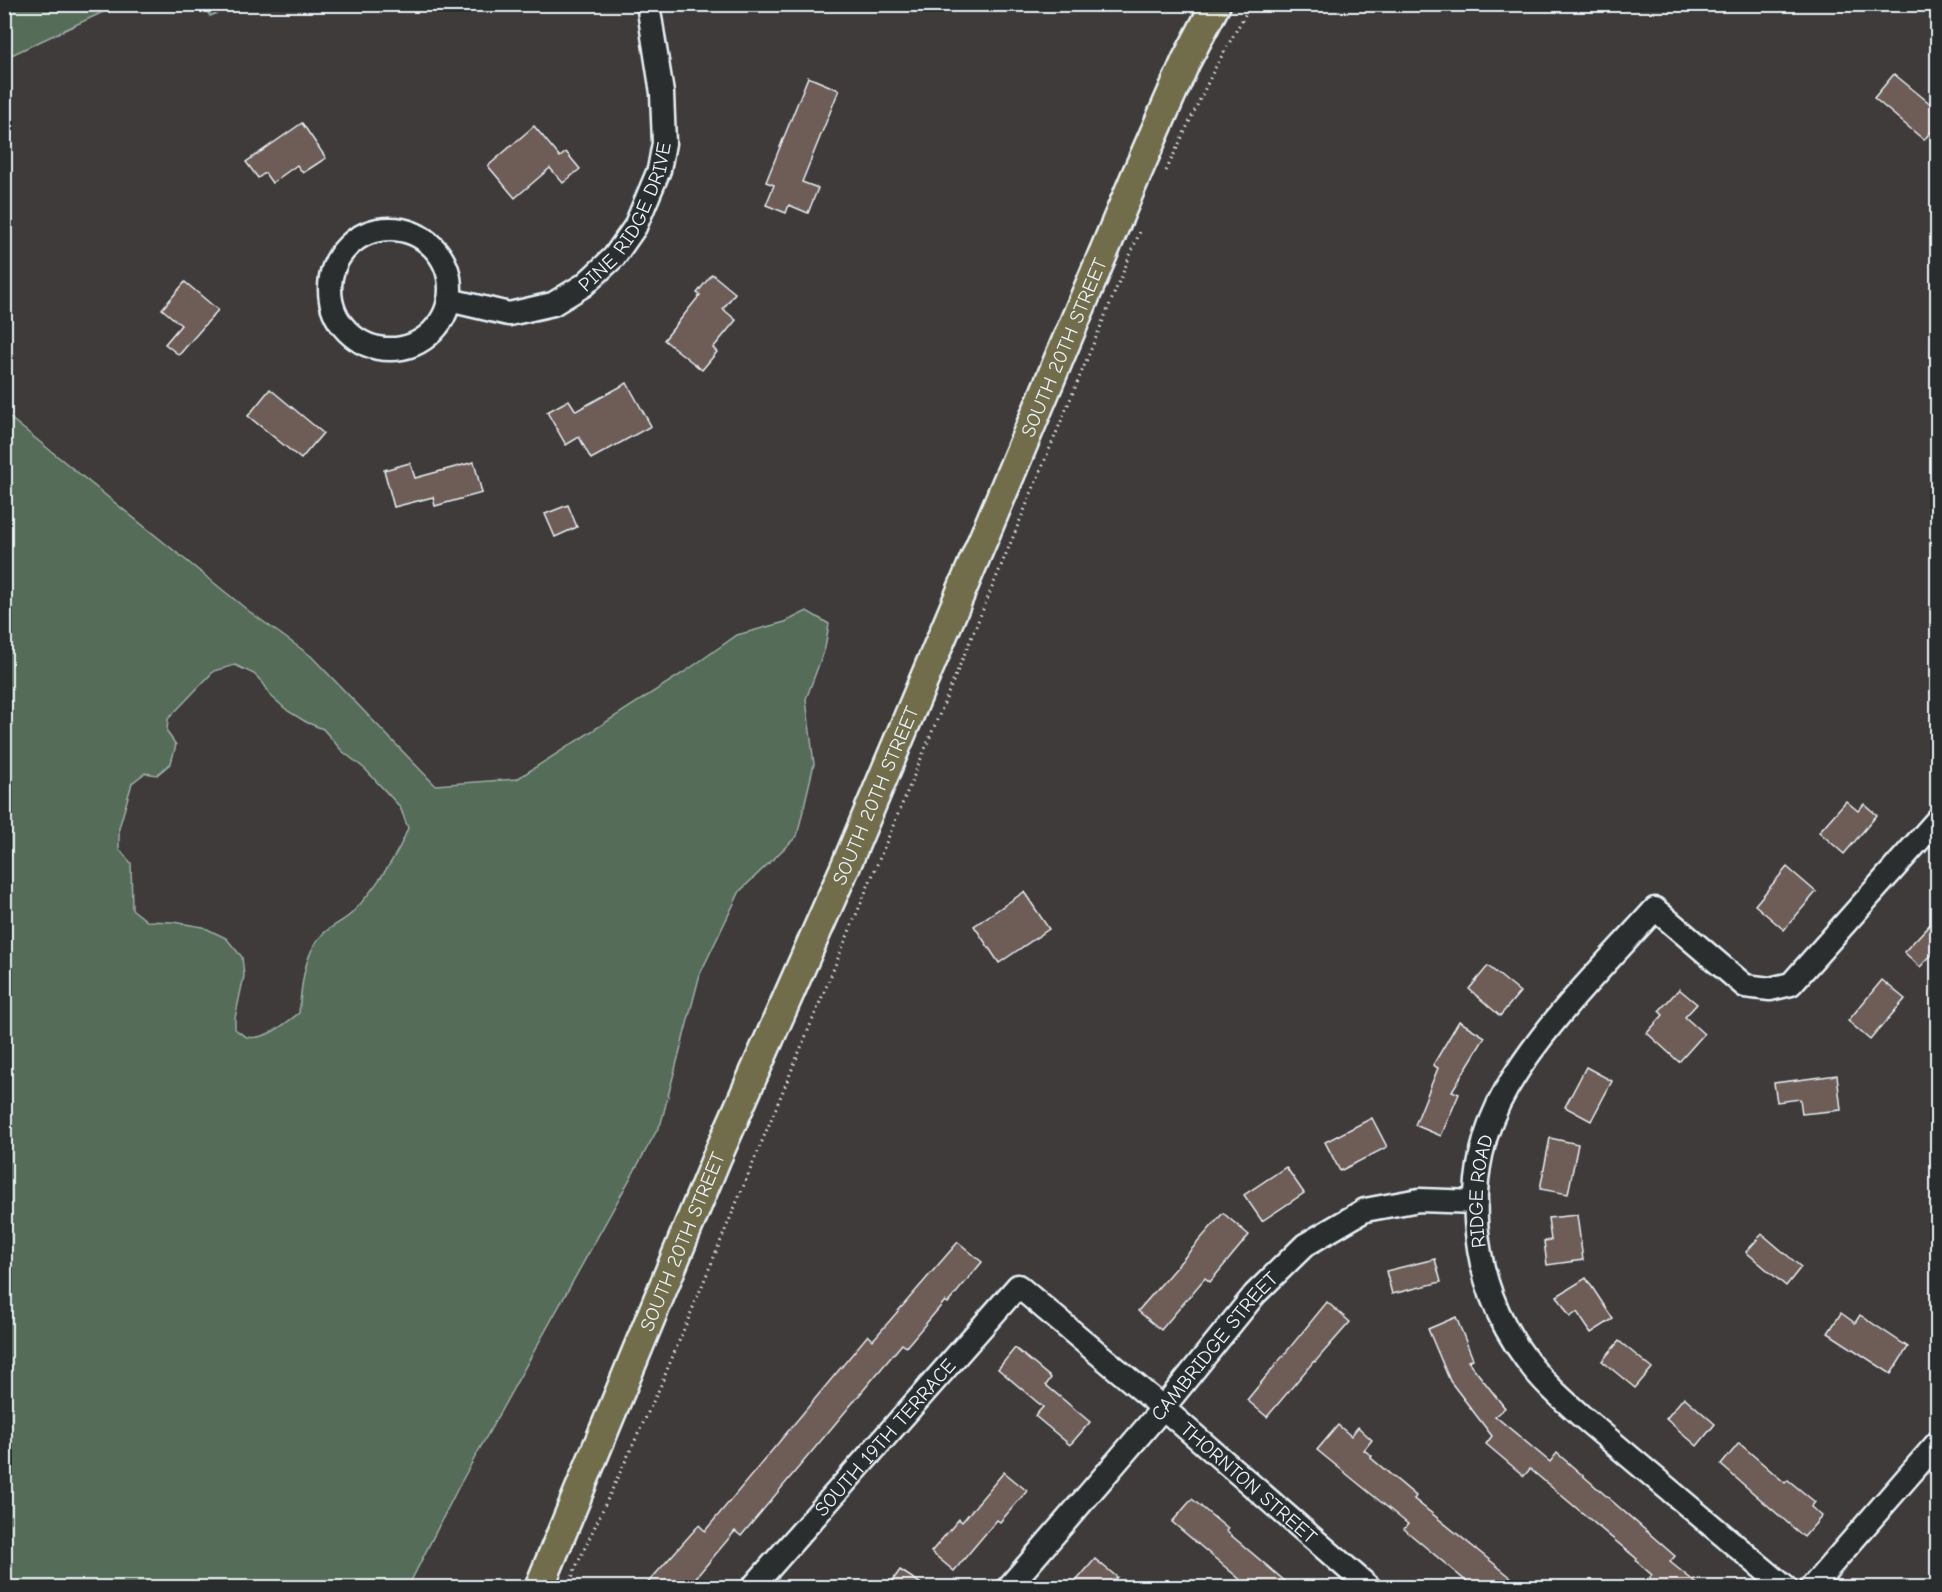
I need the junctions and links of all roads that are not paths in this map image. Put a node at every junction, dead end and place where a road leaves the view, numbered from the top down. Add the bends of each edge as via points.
1 (648, 4) edge
2 (1216, 4) edge
3 (449, 300) junction
4 (1938, 819) edge
5 (1476, 1202) junction
6 (1018, 1286) joint
7 (1163, 1408) junction
8 (1938, 1442) edge
9 (538, 1587) edge
10 (752, 1587) edge
11 (1008, 1587) edge
12 (1370, 1587) edge
13 (1786, 1587) edge
14 (1810, 1587) edge

1 - 3 street, PINE RIDGE DRIVE via 662,93 664,143 656,178 635,227 614,257 584,285 553,304 508,314
2 - 9 main road, SOUTH 20TH STREET via 1186,61 1137,173
3 - 3 street via 438,326 425,339 408,347 372,346 342,325 330,290 332,273 339,257 365,234 400,230 431,244 442,258 449,274
4 - 5 street, RIDGE ROAD via 1791,984 1770,989 1745,986 1655,909 1547,1030 1506,1088 1486,1133 1475,1184
5 - 7 street, CAMBRIDGE STREET via 1419,1200 1365,1210 1305,1245 1255,1294
5 - 13 street, RIDGE ROAD via 1476,1237 1489,1288 1503,1322 1525,1358 1552,1390
6 - 7 street, THORNTON STREET
6 - 10 street, SOUTH 19TH TERRACE
7 - 11 street, CAMBRIDGE STREET
7 - 12 street, THORNTON STREET
8 - 14 street

